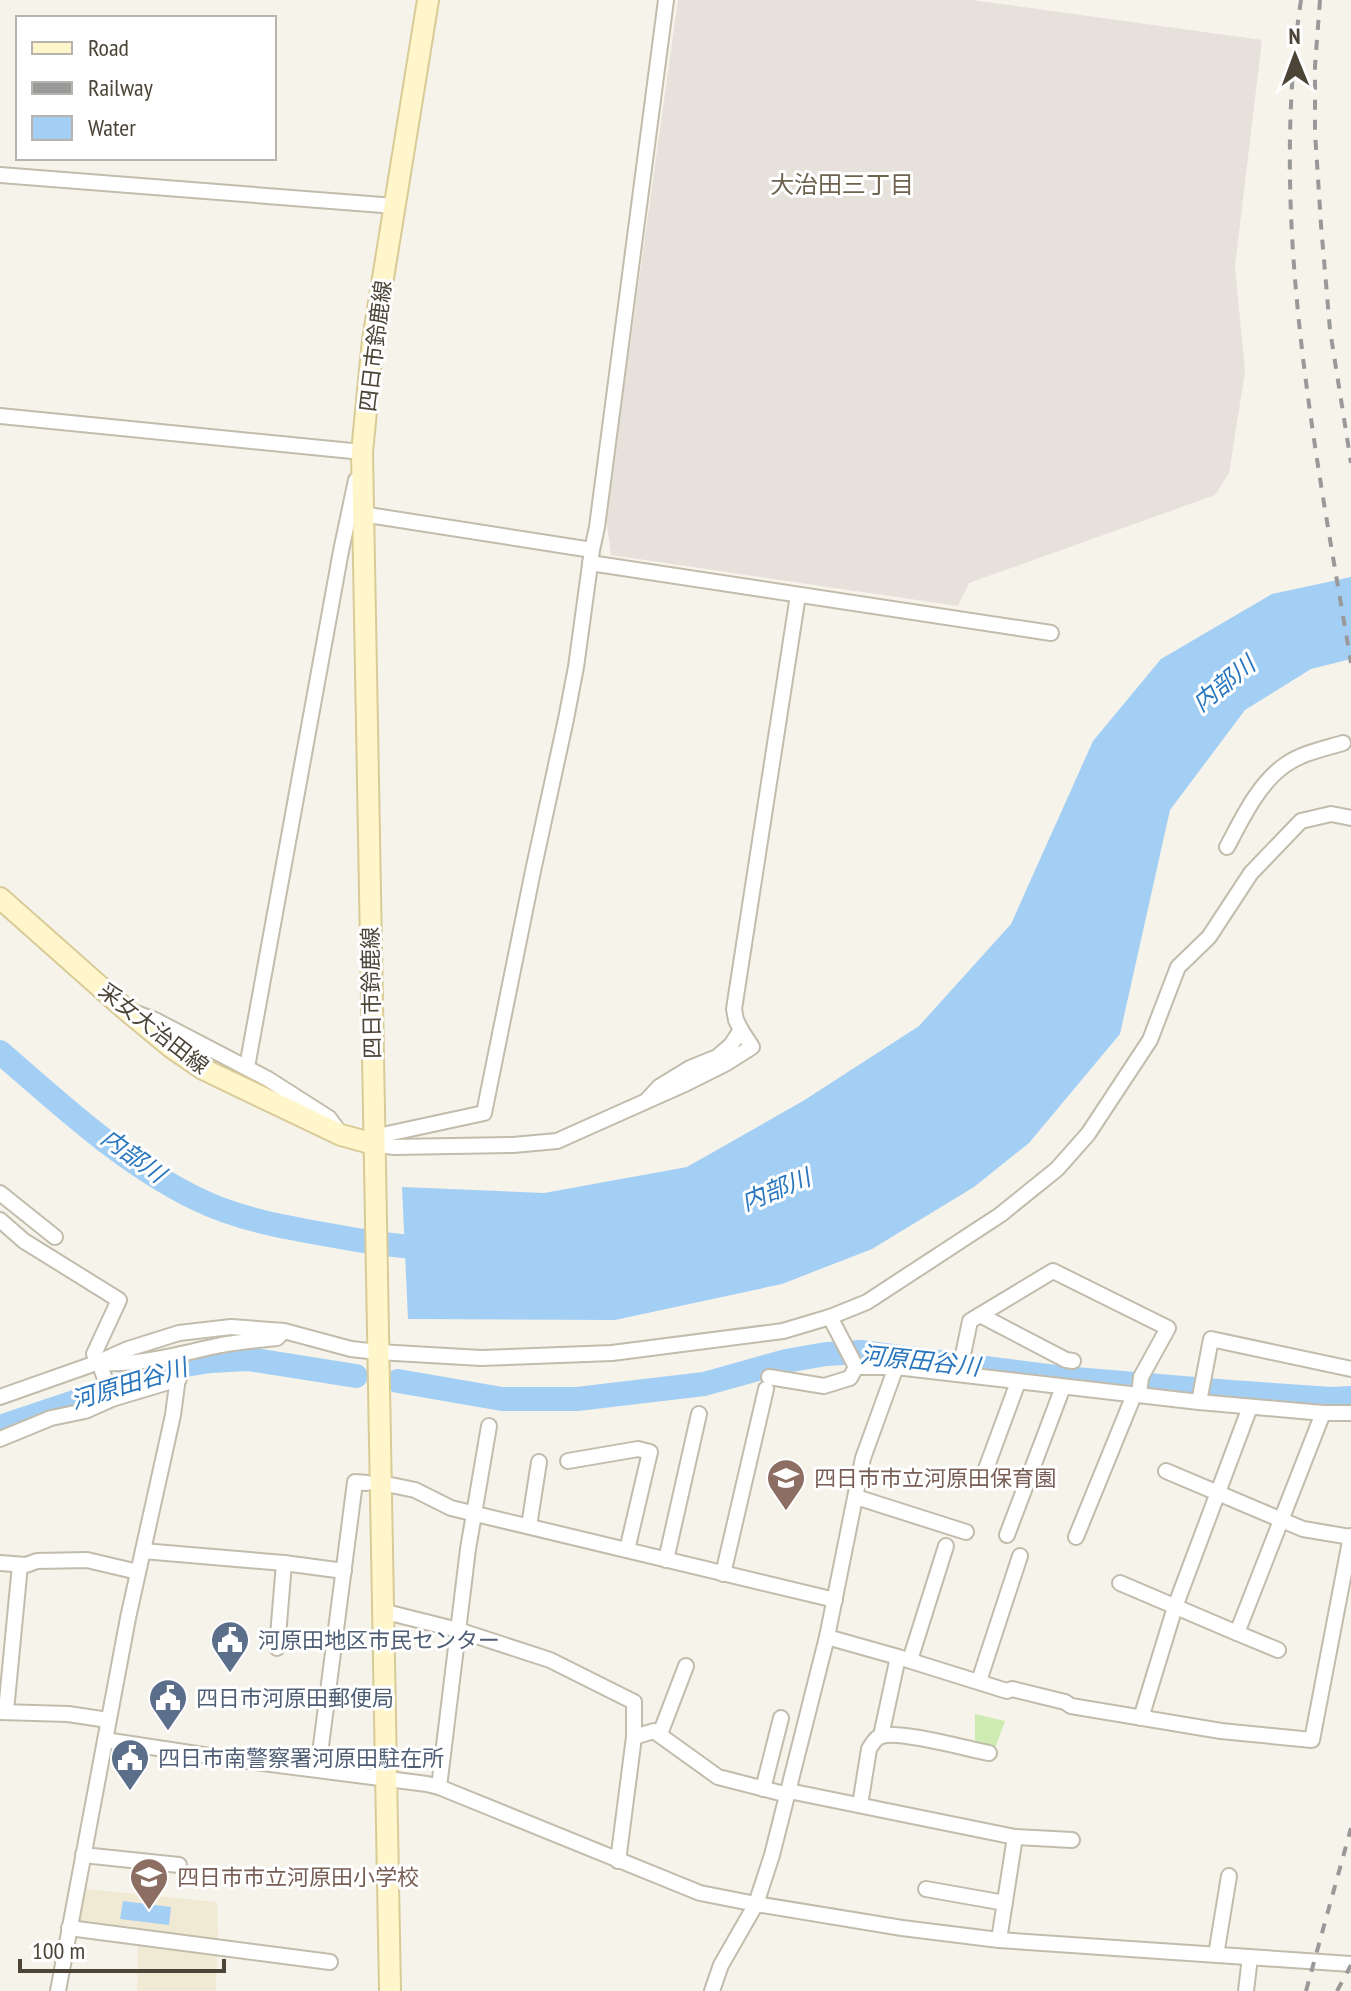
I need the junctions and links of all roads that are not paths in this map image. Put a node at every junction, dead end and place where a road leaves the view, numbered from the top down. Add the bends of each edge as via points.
1 (428, 0) edge
2 (666, 0) edge
3 (0, 175) edge
4 (395, 206) junction
5 (0, 416) edge
6 (362, 452) junction
7 (362, 514) junction
8 (591, 556) junction
9 (798, 595) junction
10 (1051, 633) dead end
11 (1343, 743) dead end
12 (1351, 818) edge
13 (1227, 847) dead end
14 (0, 898) edge
15 (124, 1008) junction
16 (247, 1067) junction
17 (341, 1135) junction
18 (374, 1144) junction
19 (0, 1193) edge
20 (0, 1220) edge
21 (55, 1237) dead end
22 (980, 1315) junction
23 (830, 1317) junction
24 (284, 1331) junction
25 (379, 1346) junction
26 (181, 1356) junction
27 (1073, 1361) dead end
28 (99, 1362) junction
29 (853, 1362) junction
30 (896, 1367) junction
31 (1351, 1369) edge
32 (960, 1372) junction
33 (179, 1377) junction
34 (1018, 1382) junction
35 (1063, 1387) junction
36 (1139, 1389) junction
37 (1200, 1394) junction
38 (0, 1397) edge
39 (112, 1398) junction
40 (1250, 1407) junction
41 (1351, 1411) edge
42 (1323, 1413) junction
43 (699, 1414) dead end
44 (489, 1426) dead end
45 (0, 1439) edge
46 (568, 1461) dead end
47 (539, 1462) dead end
48 (1166, 1471) dead end
49 (983, 1477) dead end
50 (367, 1483) dead end
51 (391, 1485) dead end
52 (1217, 1494) junction
53 (856, 1497) junction
54 (473, 1513) junction
55 (1281, 1521) junction
56 (529, 1526) junction
57 (966, 1532) dead end
58 (1007, 1535) dead end
59 (1076, 1537) dead end
60 (1351, 1537) edge
61 (946, 1546) dead end
62 (627, 1550) junction
63 (143, 1551) junction
64 (1020, 1556) dead end
65 (666, 1560) junction
66 (0, 1563) edge
67 (284, 1563) junction
68 (20, 1565) junction
69 (344, 1571) junction
70 (138, 1572) junction
71 (723, 1574) junction
72 (1120, 1583) dead end
73 (835, 1600) junction
74 (1175, 1607) junction
75 (382, 1611) junction
76 (458, 1630) junction
77 (1237, 1633) junction
78 (827, 1637) junction
79 (277, 1648) dead end
80 (1278, 1650) dead end
81 (904, 1658) junction
82 (686, 1666) dead end
83 (979, 1681) junction
84 (3, 1712) edge
85 (781, 1718) dead end
86 (1141, 1718) junction
87 (108, 1720) junction
88 (660, 1734) junction
89 (881, 1736) junction
90 (634, 1737) junction
91 (105, 1740) junction
92 (989, 1753) dead end
93 (318, 1769) junction
94 (385, 1779) junction
95 (439, 1787) junction
96 (763, 1789) junction
97 (788, 1793) junction
98 (860, 1805) junction
99 (1015, 1837) junction
100 (1072, 1840) dead end
101 (83, 1855) junction
102 (618, 1861) junction
103 (179, 1865) dead end
104 (1229, 1876) dead end
105 (926, 1889) dead end
106 (1005, 1903) junction
107 (756, 1904) junction
108 (69, 1928) junction
109 (999, 1940) junction
110 (1216, 1955) junction
111 (1250, 1957) junction
112 (330, 1962) dead end
113 (1351, 1964) edge
114 (58, 1991) edge
115 (390, 1991) edge
116 (712, 1991) edge
117 (1246, 1991) edge

1 - 4 main road, 四日市鈴鹿線
2 - 8 street
3 - 4 street
4 - 6 main road, 四日市鈴鹿線
5 - 6 street
6 - 7 main road, 四日市鈴鹿線
6 - 16 street
7 - 8 street
7 - 18 main road, 四日市鈴鹿線
8 - 9 street
8 - 18 street via 576,667 484,1113 387,1134
9 - 10 street
9 - 18 street via 734,1009 741,1030 731,1045 659,1087 647,1100 557,1141
11 - 13 street via 1284,766 1262,788
12 - 23 street via 1331,814 1301,821 1251,873 1209,937 1178,967 1150,1040 1088,1134 1057,1169 927,1263 867,1302
14 - 15 main road, 采女大治田線
15 - 16 street
15 - 17 main road, 采女大治田線 via 203,1069
16 - 17 street via 329,1118
17 - 18 main road, 采女大治田線
18 - 25 main road, 四日市鈴鹿線
19 - 21 street
20 - 28 street via 24,1241 119,1300 94,1354
22 - 27 street
22 - 32 street via 970,1321
22 - 36 street via 1053,1271 1168,1328
23 - 25 street via 783,1331 612,1353 481,1358
23 - 29 street
24 - 25 street via 351,1349
24 - 26 street via 277,1338
24 - 28 street via 231,1327 182,1332
25 - 75 main road, 四日市鈴鹿線
26 - 28 street
26 - 33 street
28 - 38 street
28 - 39 street
29 - 30 street
29 - 71 street via 850,1378 824,1386 768,1383
30 - 32 street
30 - 53 street via 863,1458
31 - 37 street via 1211,1339
32 - 34 street
33 - 39 street
33 - 63 street
34 - 35 street
34 - 49 street
35 - 36 street
35 - 58 street
36 - 37 street
36 - 59 street
37 - 40 street
39 - 45 street
40 - 42 street
40 - 52 street
41 - 42 street
42 - 55 street
43 - 65 street
44 - 54 street
46 - 62 street via 638,1449 650,1452
47 - 56 street
48 - 52 street
50 - 69 street via 355,1482
51 - 54 street
52 - 55 street
52 - 74 street
53 - 57 street
53 - 73 street
54 - 56 street
54 - 76 street
55 - 60 street
55 - 77 street
56 - 62 street
60 - 86 street via 1312,1740
61 - 81 street
62 - 65 street
63 - 67 street
63 - 70 street
64 - 83 street
65 - 71 street
66 - 68 street
67 - 69 street
67 - 79 street
68 - 70 street via 87,1560
68 - 84 street
69 - 93 street
70 - 87 street
71 - 73 street
72 - 74 street
73 - 78 street
74 - 77 street
74 - 86 street
75 - 76 street
75 - 94 main road, 四日市鈴鹿線
76 - 90 street via 550,1660 634,1702
76 - 95 street
77 - 80 street
78 - 81 street
78 - 97 street
81 - 83 street
81 - 89 street
82 - 88 street
83 - 86 street
84 - 87 street
85 - 96 street
87 - 91 street
88 - 90 street
88 - 96 street via 718,1777
89 - 92 street via 907,1736
89 - 98 street via 869,1749
90 - 102 street
91 - 93 street
91 - 101 street
93 - 94 street
94 - 95 street
94 - 115 main road, 四日市鈴鹿線
95 - 102 street
96 - 97 street
97 - 98 street
97 - 107 street
98 - 99 street
99 - 100 street
99 - 106 street
101 - 103 street
101 - 108 street
102 - 107 street via 700,1893
104 - 110 street
105 - 106 street
106 - 109 street
107 - 109 street
107 - 116 street
108 - 112 street
108 - 114 street
109 - 110 street
110 - 111 street
111 - 113 street
111 - 117 street

